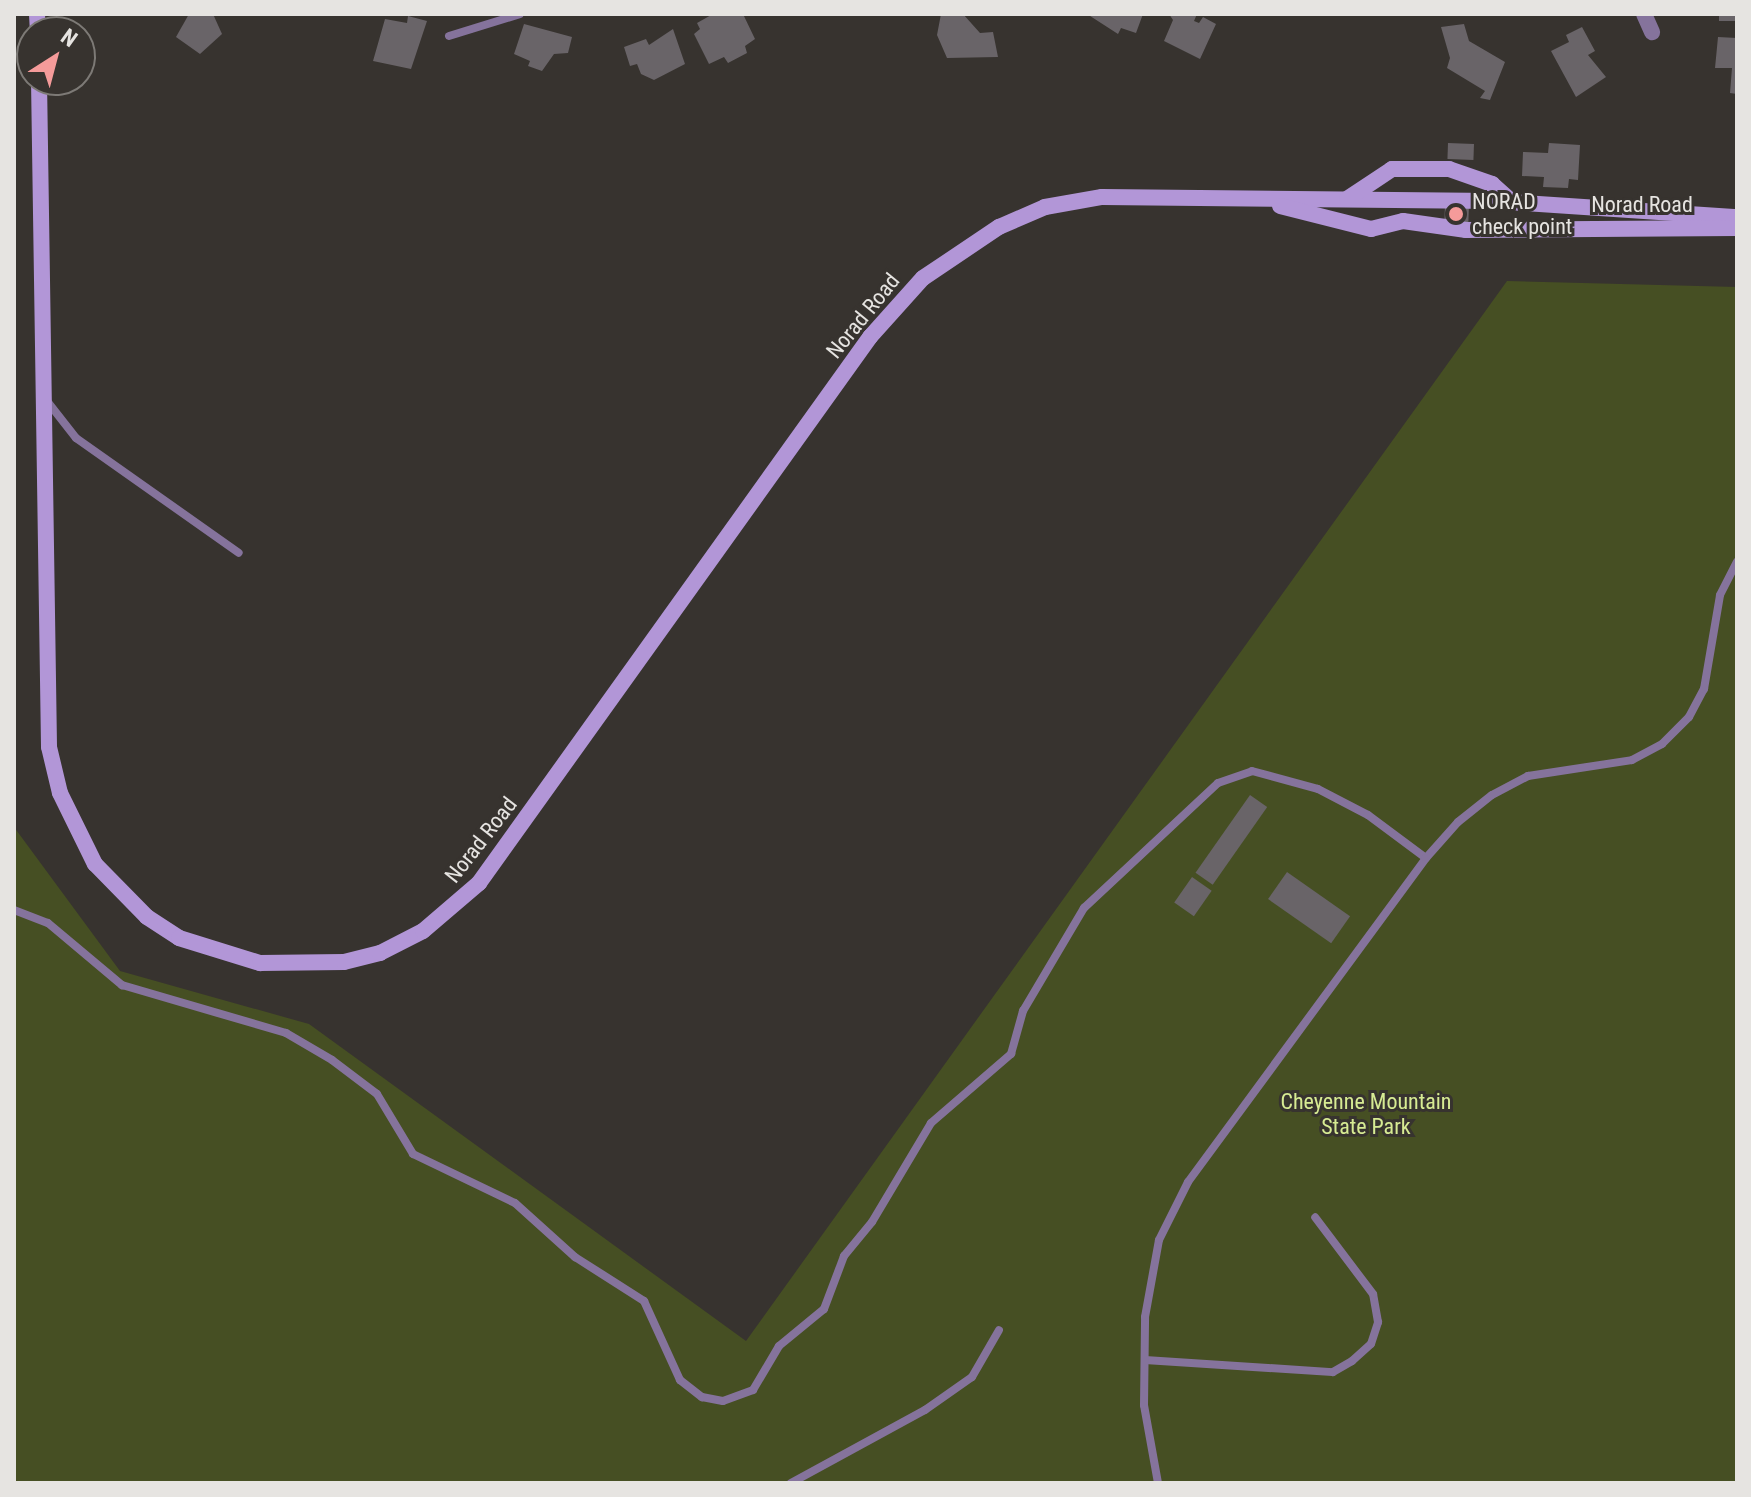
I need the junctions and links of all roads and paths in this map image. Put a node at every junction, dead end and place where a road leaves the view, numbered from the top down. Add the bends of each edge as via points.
1 (520, 14) edge
2 (1644, 14) edge
3 (1652, 32) dead end
4 (449, 36) dead end
5 (39, 96) edge
6 (1215, 197) junction
7 (1347, 199) junction
8 (1512, 202) junction
9 (1737, 217) edge
10 (1737, 228) edge
11 (44, 398) junction
12 (239, 553) dead end
13 (1737, 562) edge
14 (1426, 858) junction
15 (14, 910) edge
16 (1315, 1217) dead end
17 (999, 1330) dead end
18 (1145, 1360) junction
19 (791, 1483) edge
20 (1158, 1483) edge

1 - 4 lane
2 - 3 street
5 - 11 street, Norad Road
6 - 7 street, Norad Road
6 - 10 street, Norad Road via 1296,209 1371,229 1403,221 1466,230
6 - 11 street, Norad Road via 1102,197 1045,207 958,249 923,278 870,337 479,883 423,931 380,953 344,962 260,963 179,938 119,890 76,832 49,747
7 - 8 street, Norad Road
7 - 8 street via 1392,169 1449,169 1492,184
8 - 9 street, Norad Road
11 - 12 lane via 76,438
13 - 14 lane via 1720,595 1704,689 1689,717 1662,744 1632,760 1528,776 1458,822
14 - 15 lane via 1368,815 1318,789 1252,771 1218,783 1084,908 1023,1011 1011,1054 931,1123 872,1222 844,1256 824,1309 779,1346 753,1390 723,1401 702,1397 680,1380 644,1301 575,1257 515,1203 413,1154 377,1094 332,1060 286,1033 122,985 48,923
14 - 18 lane via 1188,1182 1159,1240 1145,1317
16 - 18 lane via 1373,1294 1378,1322 1371,1344 1352,1361 1333,1372
17 - 19 lane via 972,1377 925,1410
18 - 20 lane via 1149,1456

